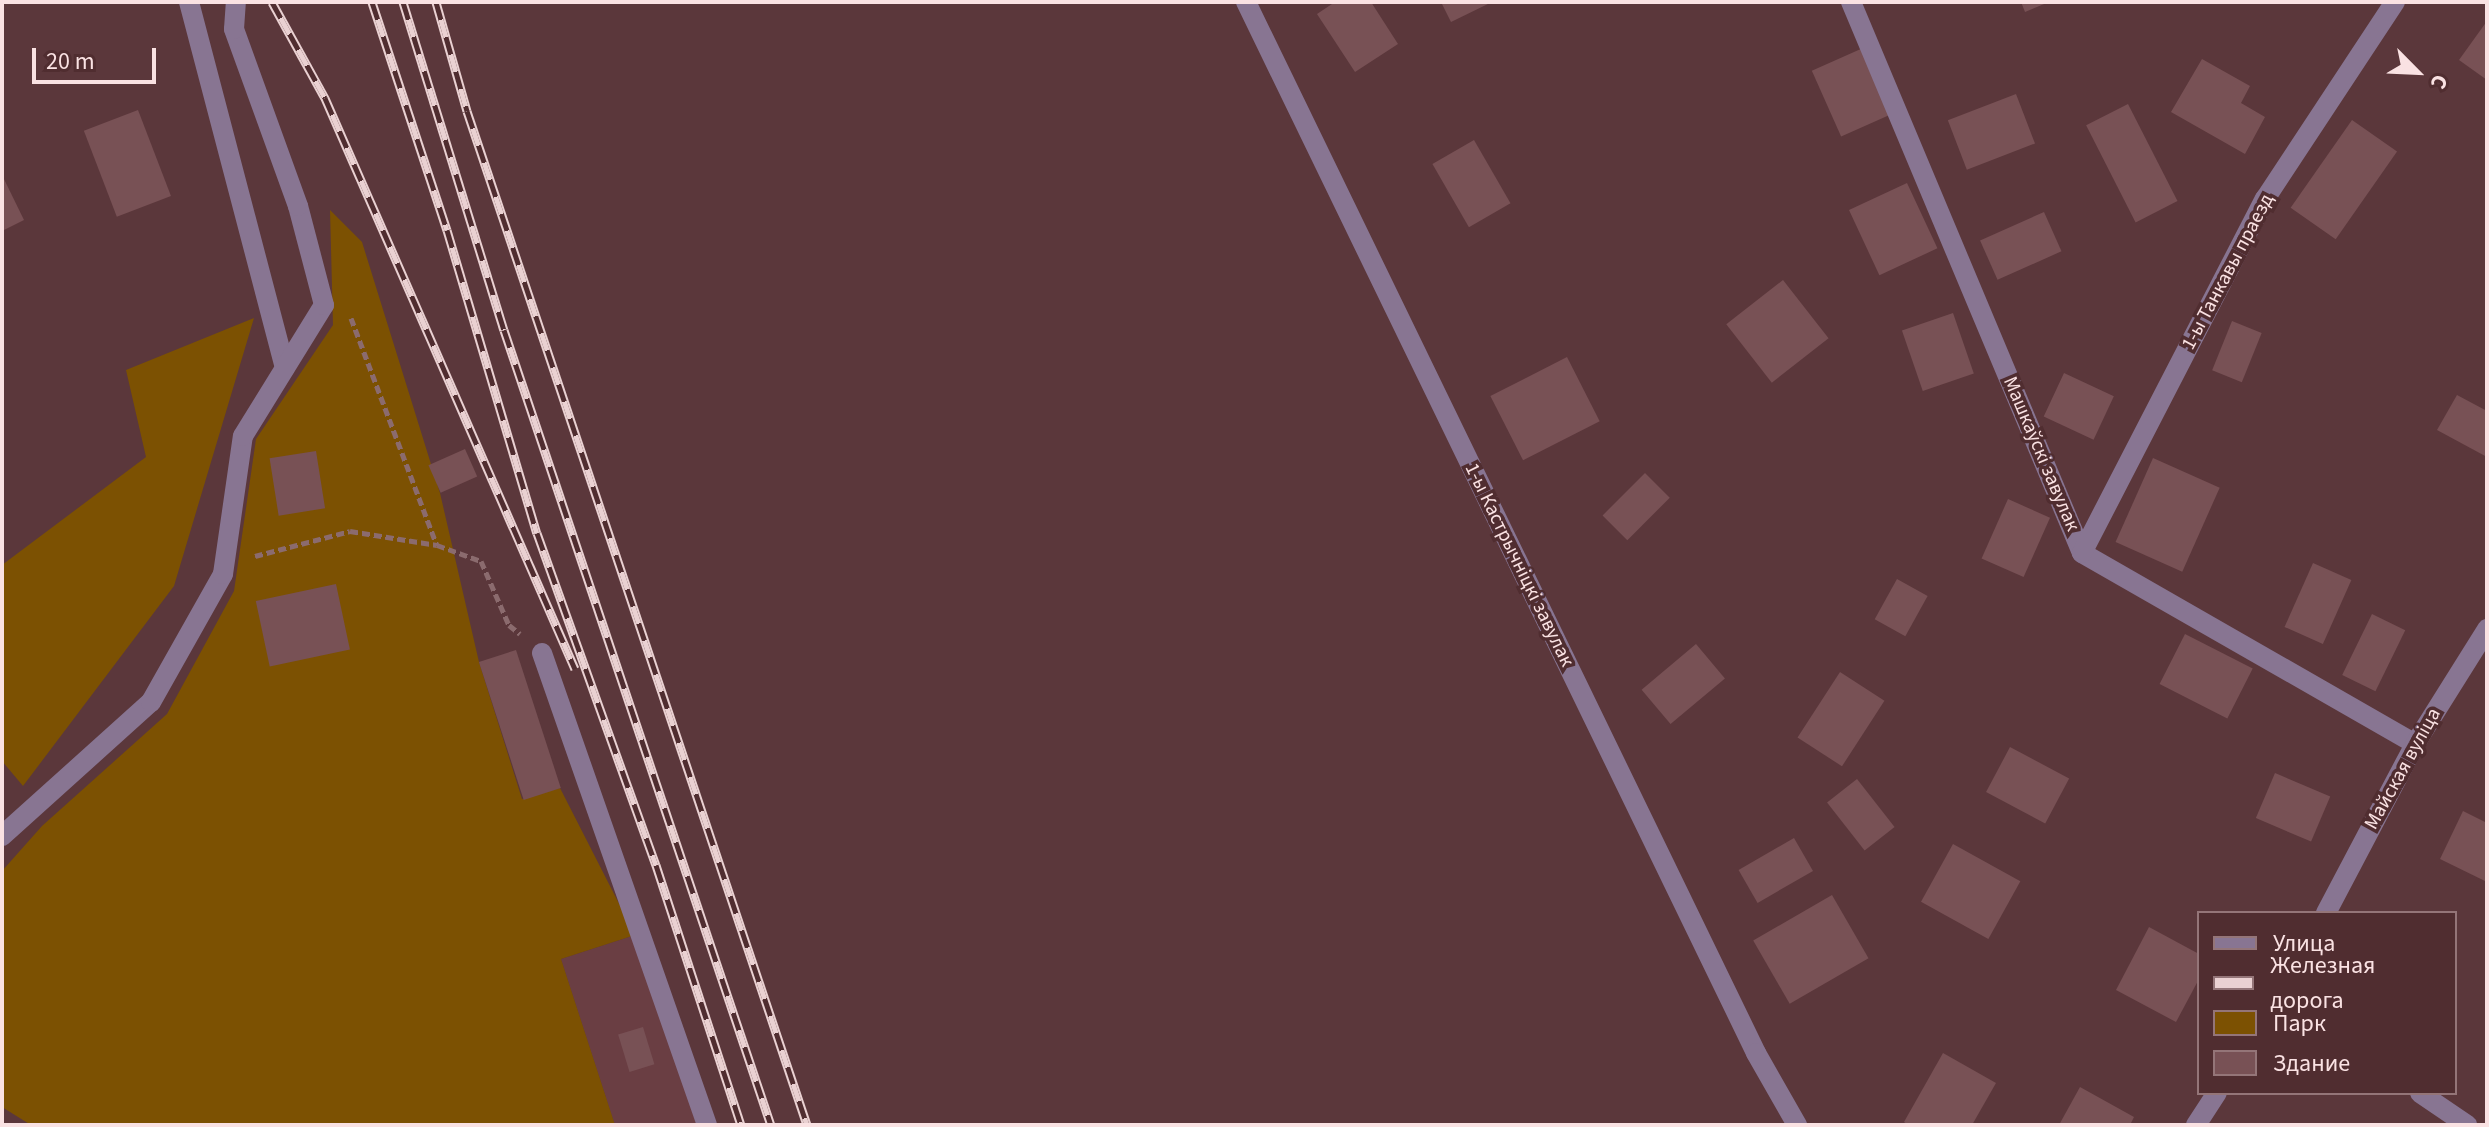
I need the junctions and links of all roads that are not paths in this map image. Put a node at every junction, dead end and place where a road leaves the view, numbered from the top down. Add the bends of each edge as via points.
1 (189, 2) edge
2 (236, 2) edge
3 (1246, 2) edge
4 (1851, 2) edge
5 (2395, 2) edge
6 (285, 368) junction
7 (2082, 553) junction
8 (2487, 629) edge
9 (542, 653) road end
10 (2415, 744) junction
11 (2, 836) edge
12 (2327, 911) edge
13 (2216, 1095) edge
14 (2423, 1095) edge
15 (707, 1125) edge
16 (1797, 1125) edge
17 (2196, 1125) edge
18 (2467, 1125) edge

1 - 6 street
2 - 6 street via 234,29 298,206 324,305
3 - 16 street, 1-ы Кастрычніцкі завулак via 1756,1053
4 - 7 street, Машкаўскі завулак
5 - 7 street, 1-ы Танкавы праезд via 2265,199
6 - 11 street via 243,436 224,567 151,702
7 - 10 street, Машкаўскі завулак
8 - 10 street, Майская вуліца
9 - 15 street
10 - 12 street, Майская вуліца
13 - 17 street
14 - 18 street

